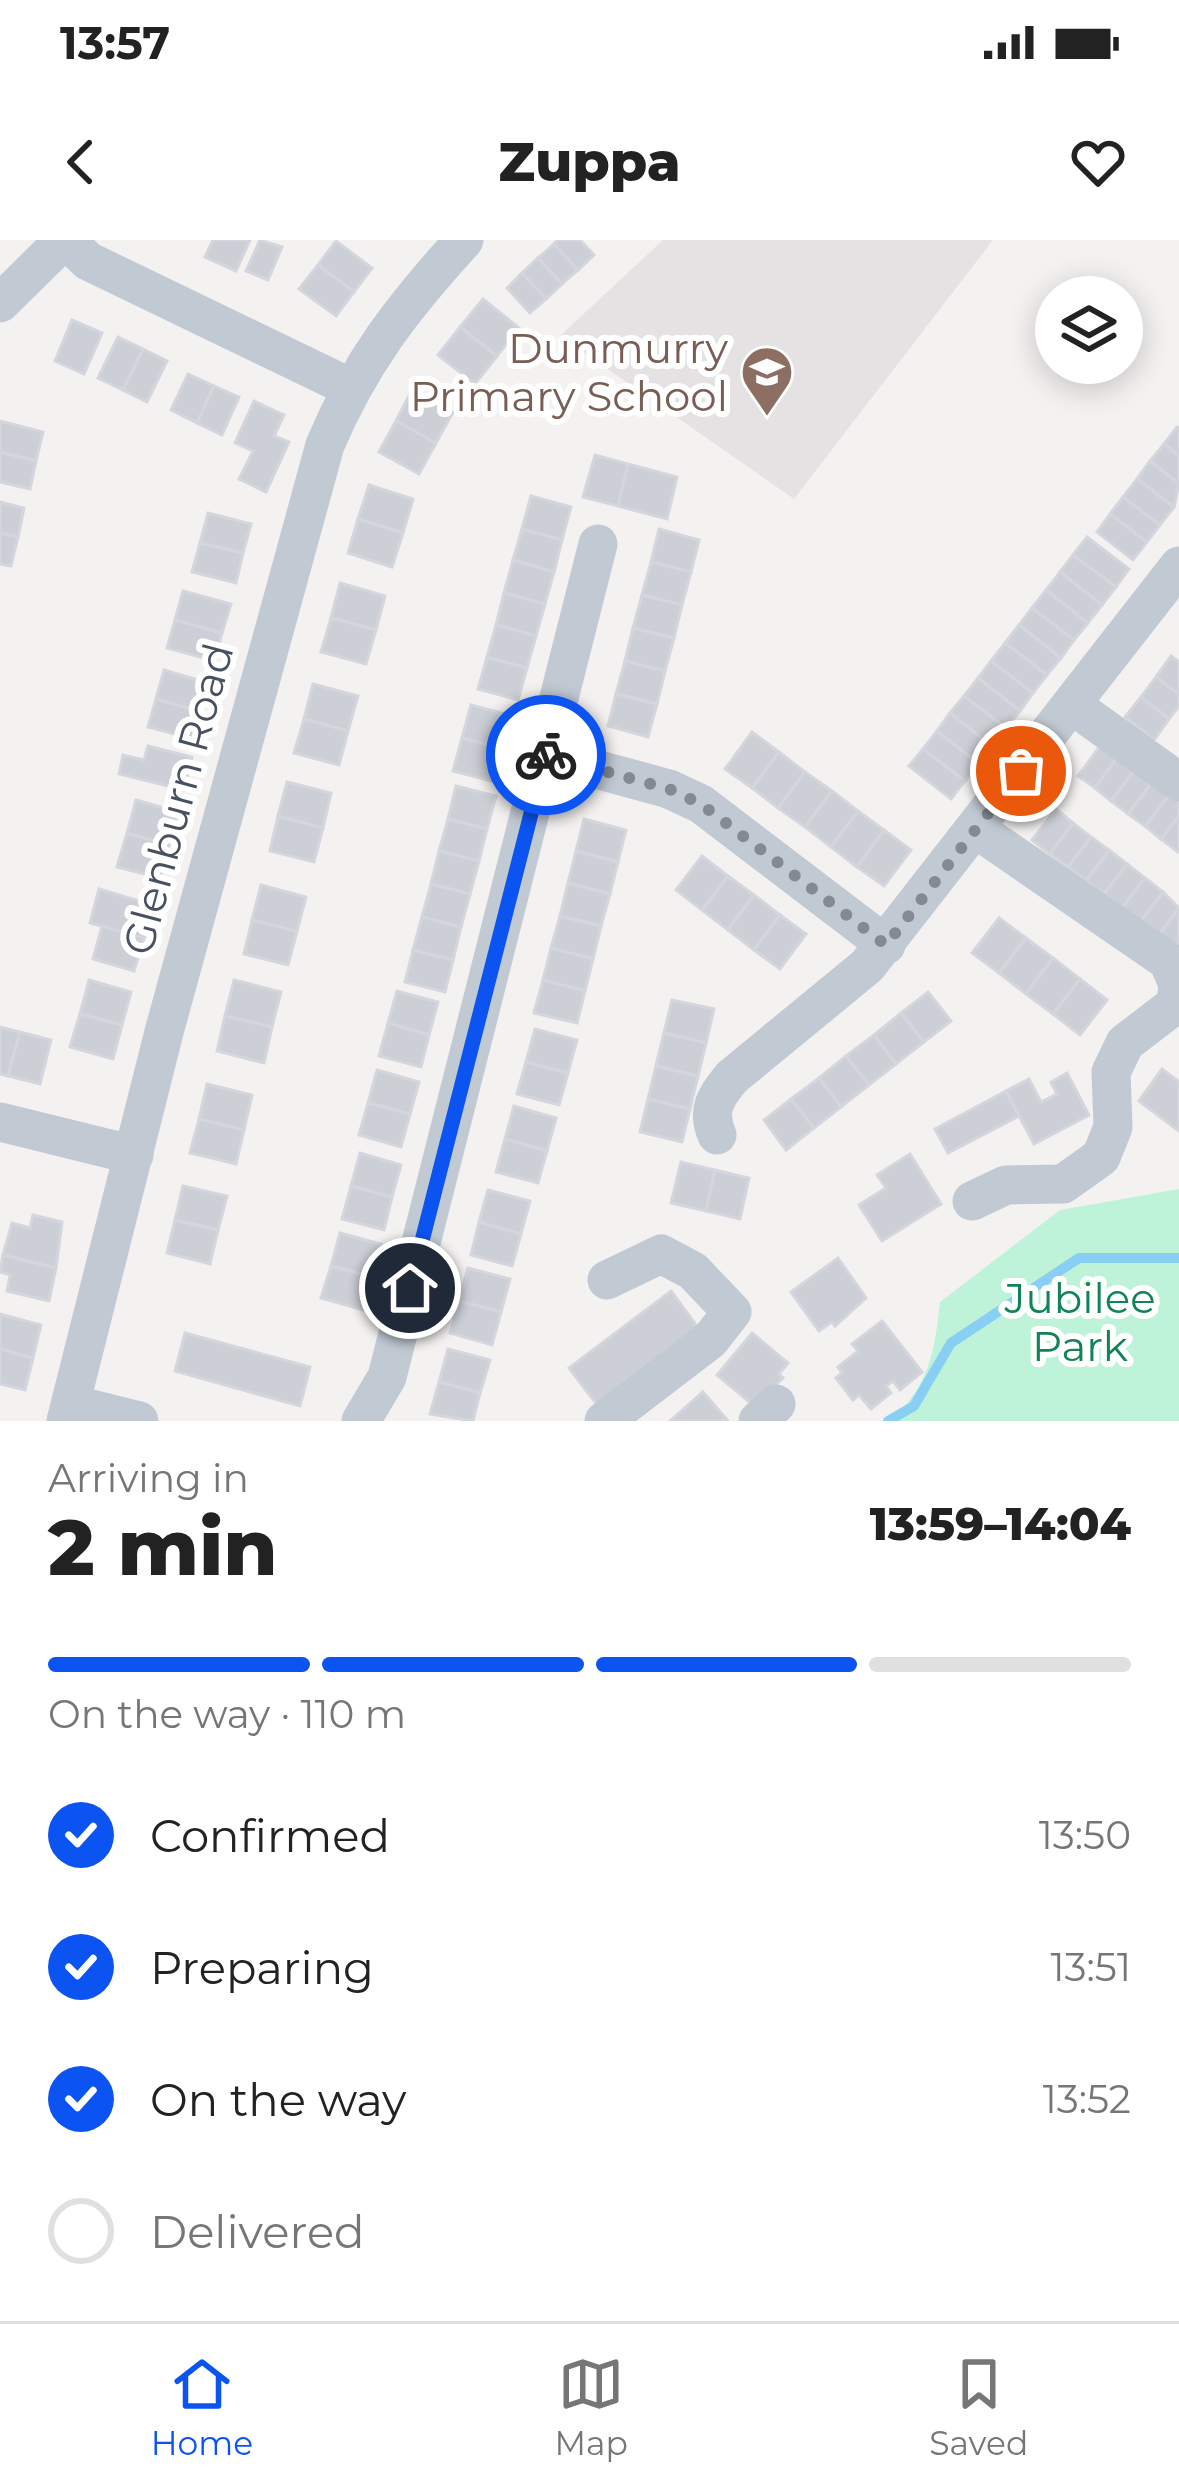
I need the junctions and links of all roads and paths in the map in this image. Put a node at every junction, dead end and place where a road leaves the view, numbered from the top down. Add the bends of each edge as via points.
1 (65, 240) edge
2 (464, 240) edge
3 (0, 303) edge
4 (350, 387) junction
5 (598, 544) dead end
6 (1179, 566) edge
7 (1072, 705) junction
8 (544, 754) junction
9 (1179, 782) edge
10 (976, 829) junction
11 (886, 945) junction
12 (0, 1122) edge
13 (717, 1135) dead end
14 (134, 1155) junction
15 (972, 1201) dead end
16 (607, 1280) dead end
17 (68, 1413) edge
18 (139, 1421) edge
19 (361, 1421) edge
20 (604, 1421) edge

1 - 3 street
1 - 4 street via 88,261
2 - 4 street, Glenburn Road via 382,334
4 - 14 street, Glenburn Road via 325,445
5 - 8 street
6 - 7 street
7 - 9 street
7 - 10 street
8 - 11 street via 701,804
8 - 19 street via 387,1377
10 - 11 street
10 - 15 street via 1168,961 1178,983 1176,1004 1125,1043 1111,1072 1113,1126 1101,1157 1063,1184 1006,1185
11 - 13 street via 732,1077 715,1097 710,1119
12 - 14 street
14 - 17 street, Glenburn Road
16 - 20 street via 661,1254 693,1270 732,1312 710,1340
17 - 18 street

